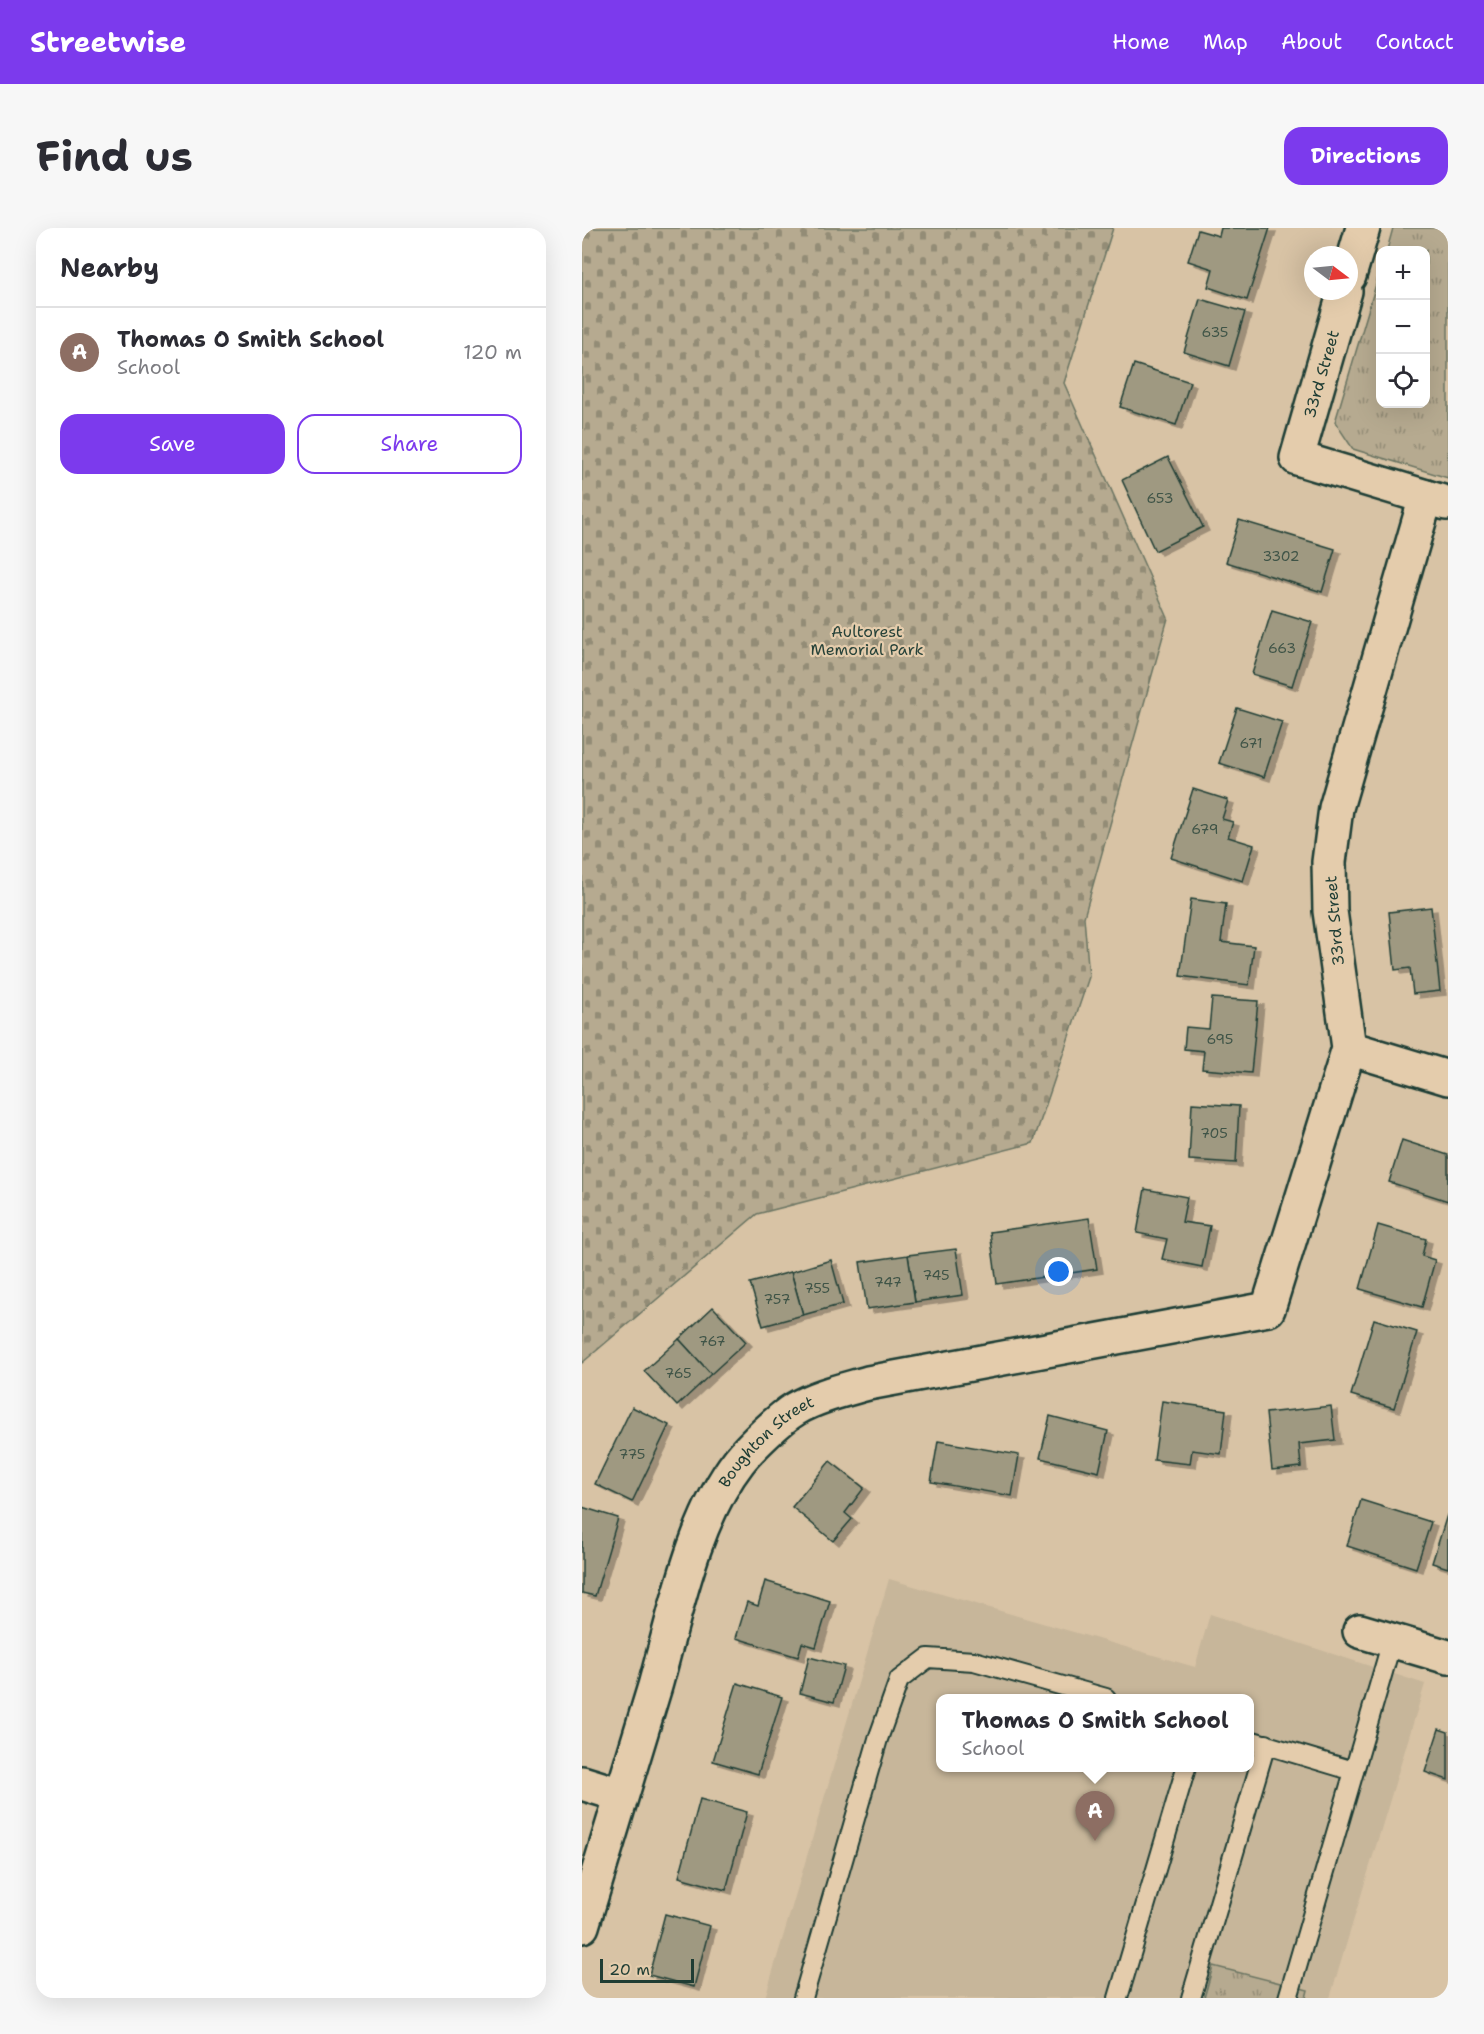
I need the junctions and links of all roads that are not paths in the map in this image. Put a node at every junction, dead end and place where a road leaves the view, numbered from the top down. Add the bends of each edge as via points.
1 (1363, 228) edge
2 (1358, 246) edge
3 (1342, 300) edge
4 (1437, 501) edge
5 (1349, 1048) junction
6 (1448, 1078) edge
7 (1269, 1309) joint
8 (1360, 1631) dead end
9 (1392, 1641) junction
10 (1448, 1658) edge
11 (1092, 1694) edge
12 (1258, 1742) edge
13 (1254, 1757) edge
14 (1354, 1771) junction
15 (1185, 1772) edge
16 (1250, 1772) edge
17 (582, 1783) edge
18 (621, 1795) junction
19 (582, 1926) edge
20 (803, 1998) edge
21 (1118, 1998) edge
22 (1191, 1998) edge
23 (1287, 1998) edge

1 - 2 street
3 - 4 street, 33rd Street via 1297,458
4 - 5 street, 33rd Street via 1336,808 1329,862 1330,911
5 - 6 street
5 - 7 street, 33rd Street
7 - 18 street, Boughton Street via 868,1383 795,1409 739,1461 717,1496 696,1542
8 - 9 street
9 - 10 street
9 - 14 lane
11 - 20 lane via 974,1661 928,1658 899,1680 878,1739
12 - 13 lane
12 - 14 lane
14 - 23 lane
15 - 21 lane
16 - 22 lane
17 - 18 street
18 - 19 street, Boughton Street

